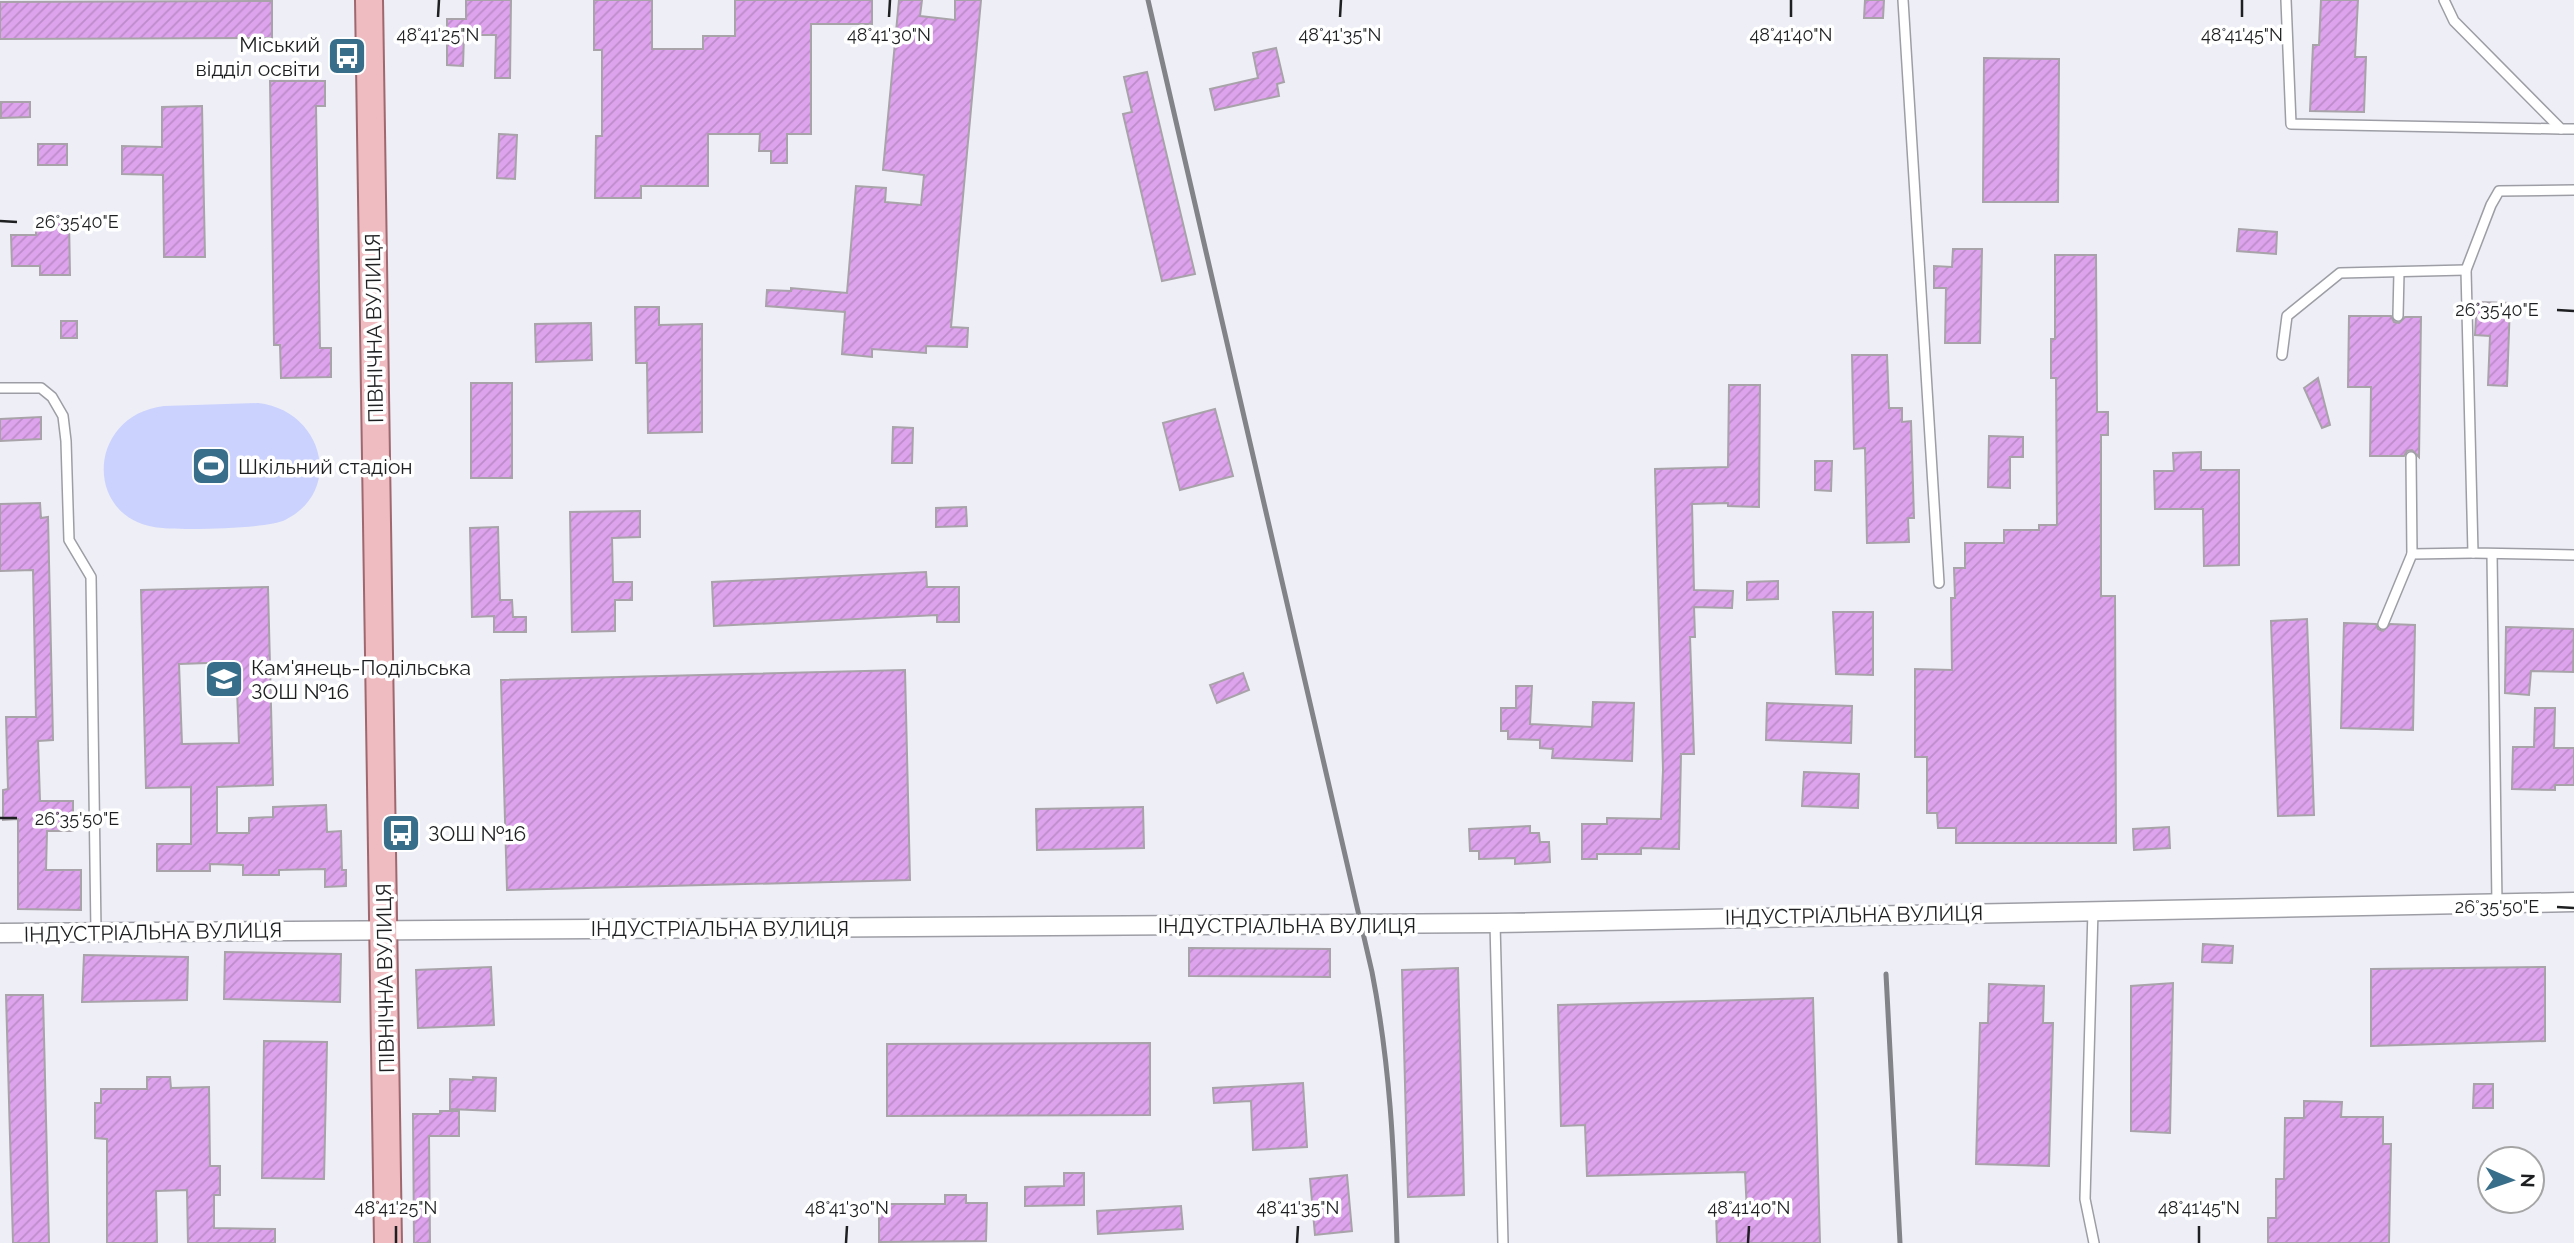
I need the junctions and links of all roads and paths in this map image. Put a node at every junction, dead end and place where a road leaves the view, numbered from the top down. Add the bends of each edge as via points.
1 (369, 0) edge
2 (1903, 0) edge
3 (2286, 0) edge
4 (2444, 0) edge
5 (2561, 129) junction
6 (2574, 129) edge
7 (2574, 190) edge
8 (2466, 271) junction
9 (2399, 272) junction
10 (2398, 316) dead end
11 (2282, 355) dead end
12 (0, 388) edge
13 (2411, 457) dead end
14 (2473, 553) junction
15 (2412, 554) junction
16 (2492, 554) junction
17 (2574, 555) edge
18 (1939, 583) dead end
19 (2382, 624) dead end
20 (2574, 902) edge
21 (2497, 904) junction
22 (2093, 910) junction
23 (1495, 923) junction
24 (385, 929) junction
25 (96, 932) junction
26 (0, 933) edge
27 (388, 1243) edge
28 (1503, 1243) edge
29 (2094, 1243) edge

1 - 24 main road, ПІВНІЧНА ВУЛИЦЯ
2 - 18 lane
3 - 5 lane via 2291,124
4 - 5 lane via 2454,21
5 - 6 lane
7 - 8 lane via 2499,191
8 - 9 lane
8 - 14 lane
9 - 10 lane
9 - 11 lane via 2340,273 2287,316
12 - 25 lane via 41,388 63,416 69,540 91,577
13 - 15 lane
14 - 15 lane
14 - 16 lane
15 - 19 lane
16 - 17 lane
16 - 21 lane
20 - 21 street, ІНДУСТРІАЛЬНА ВУЛИЦЯ
21 - 22 street, ІНДУСТРІАЛЬНА ВУЛИЦЯ
22 - 23 street, ІНДУСТРІАЛЬНА ВУЛИЦЯ
22 - 29 lane via 2085,1199
23 - 24 street, ІНДУСТРІАЛЬНА ВУЛИЦЯ
23 - 28 lane
24 - 25 street, ІНДУСТРІАЛЬНА ВУЛИЦЯ
24 - 27 main road, ПІВНІЧНА ВУЛИЦЯ
25 - 26 street, ІНДУСТРІАЛЬНА ВУЛИЦЯ

